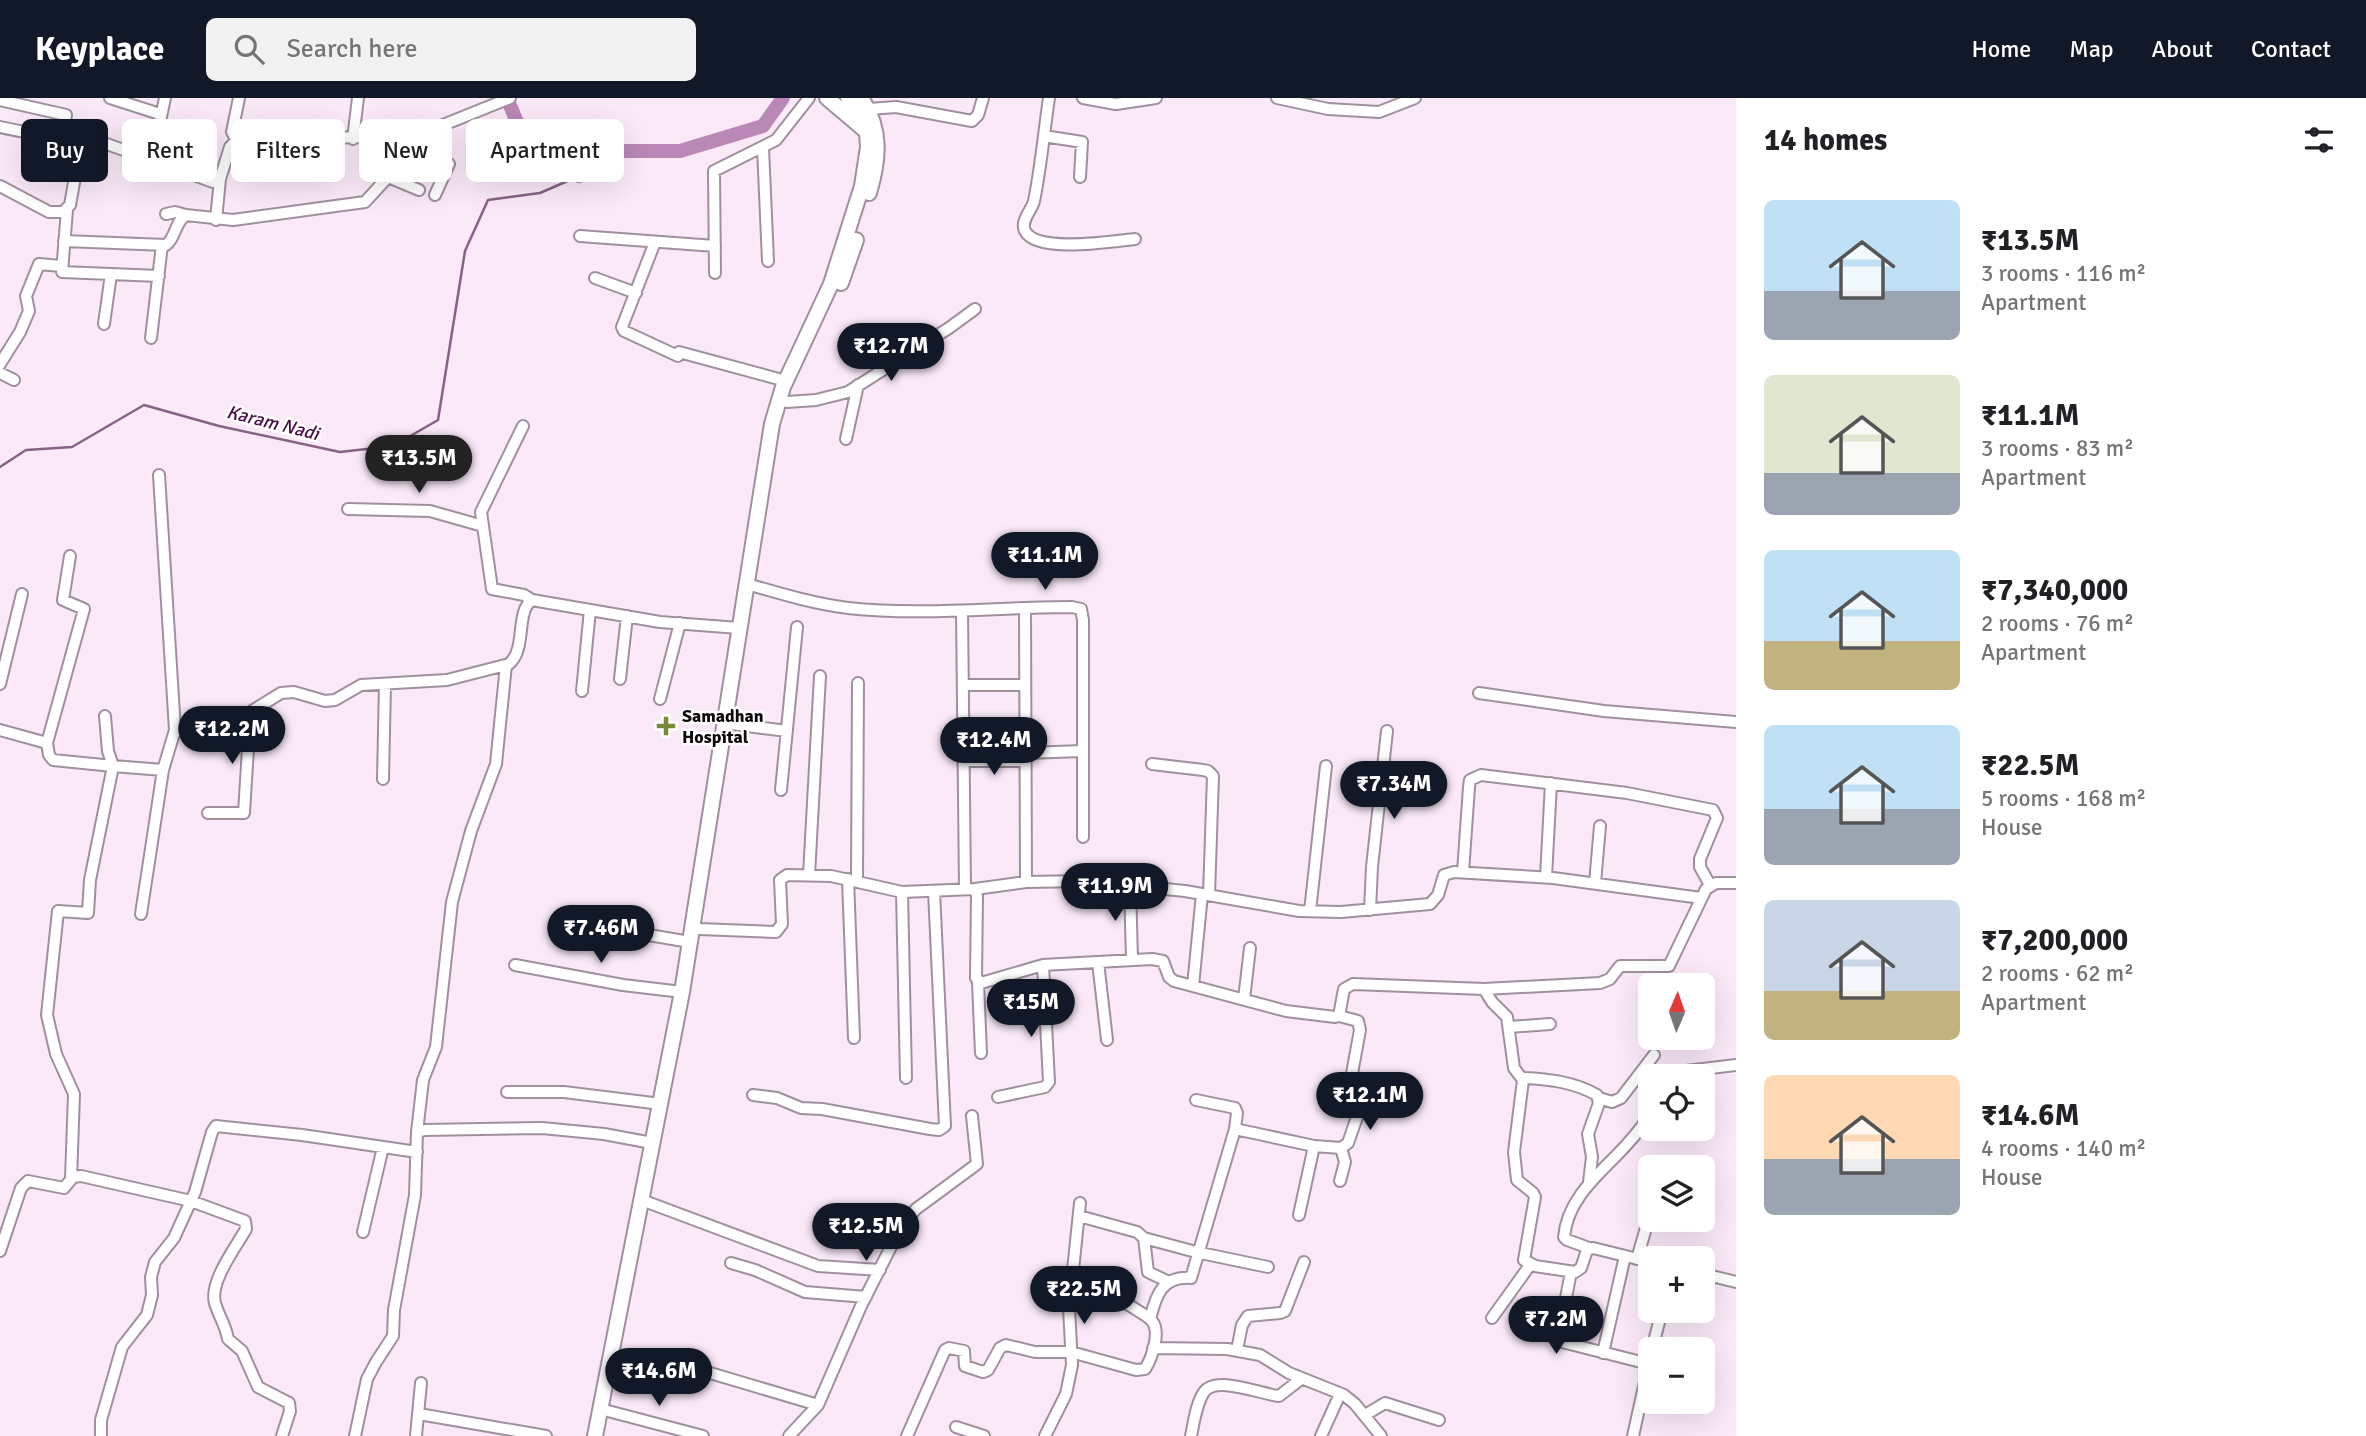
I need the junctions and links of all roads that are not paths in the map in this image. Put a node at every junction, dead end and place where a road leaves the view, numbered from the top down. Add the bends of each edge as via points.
1 (110, 98) edge
2 (165, 98) edge
3 (239, 98) edge
4 (358, 98) edge
5 (475, 98) edge
6 (510, 98) edge
7 (810, 98) edge
8 (827, 98) edge
9 (848, 98) edge
10 (983, 98) edge
11 (1049, 98) edge
12 (1083, 98) edge
13 (1156, 98) edge
14 (1276, 98) edge
15 (1415, 98) edge
16 (0, 100) edge
17 (863, 101) edge
18 (1123, 101) edge
19 (481, 111) junction
20 (160, 114) junction
21 (65, 119) edge
22 (159, 119) edge
23 (234, 119) edge
24 (452, 122) edge
25 (0, 127) edge
26 (21, 131) edge
27 (1044, 135) junction
28 (345, 139) edge
29 (353, 139) junction
30 (359, 139) edge
31 (871, 143) junction
32 (231, 146) edge
33 (763, 148) junction
34 (1080, 177) dead end
35 (220, 179) junction
36 (217, 180) edge
37 (73, 182) edge
38 (384, 182) edge
39 (400, 182) edge
40 (441, 182) edge
41 (0, 186) edge
42 (419, 190) dead end
43 (435, 195) dead end
44 (67, 210) junction
45 (166, 214) dead end
46 (186, 215) junction
47 (216, 220) junction
48 (580, 236) dead end
49 (1135, 239) dead end
50 (64, 241) junction
51 (655, 242) junction
52 (162, 245) junction
53 (715, 246) junction
54 (768, 261) dead end
55 (61, 266) junction
56 (715, 273) dead end
57 (111, 274) junction
58 (159, 276) junction
59 (595, 278) dead end
60 (636, 293) junction
61 (975, 309) dead end
62 (104, 324) dead end
63 (151, 338) dead end
64 (0, 364) edge
65 (0, 373) edge
66 (14, 380) dead end
67 (786, 381) junction
68 (858, 385) junction
69 (787, 402) junction
70 (523, 426) dead end
71 (846, 439) dead end
72 (159, 475) dead end
73 (348, 509) dead end
74 (483, 526) junction
75 (70, 556) dead end
76 (754, 586) junction
77 (22, 594) dead end
78 (532, 600) junction
79 (1025, 608) junction
80 (590, 610) junction
81 (961, 611) junction
82 (627, 616) junction
83 (680, 624) junction
84 (797, 627) dead end
85 (739, 628) junction
86 (506, 665) junction
87 (820, 676) dead end
88 (620, 679) dead end
89 (858, 683) dead end
90 (0, 684) edge
91 (385, 684) junction
92 (962, 685) junction
93 (1025, 685) junction
94 (582, 691) dead end
95 (1479, 693) dead end
96 (660, 699) dead end
97 (250, 713) junction
98 (105, 716) dead end
99 (1736, 722) edge
100 (731, 724) junction
101 (0, 730) edge
102 (175, 730) junction
103 (1387, 731) dead end
104 (787, 732) junction
105 (47, 743) junction
106 (1083, 751) junction
107 (1025, 757) junction
108 (964, 761) junction
109 (1152, 764) dead end
110 (113, 766) junction
111 (1326, 766) dead end
112 (163, 770) junction
113 (383, 779) dead end
114 (1551, 783) junction
115 (781, 790) dead end
116 (208, 813) dead end
117 (1600, 826) dead end
118 (1083, 837) dead end
119 (1463, 873) junction
120 (809, 875) junction
121 (1546, 877) junction
122 (852, 880) junction
123 (1026, 882) junction
124 (1595, 883) junction
125 (1736, 883) edge
126 (1710, 885) junction
127 (1130, 886) junction
128 (970, 888) junction
129 (934, 891) junction
130 (902, 892) junction
131 (1205, 895) junction
132 (1701, 898) junction
133 (1370, 910) junction
134 (1310, 911) junction
135 (142, 914) dead end
136 (584, 924) dead end
137 (699, 929) junction
138 (690, 942) junction
139 (1250, 948) dead end
140 (1132, 960) junction
141 (1098, 962) junction
142 (515, 965) dead end
143 (1043, 965) junction
144 (978, 982) junction
145 (1193, 986) junction
146 (1484, 989) junction
147 (682, 992) junction
148 (1244, 999) junction
149 (1339, 1016) junction
150 (1550, 1024) dead end
151 (1509, 1027) junction
152 (854, 1038) dead end
153 (1107, 1040) dead end
154 (981, 1053) dead end
155 (1654, 1055) dead end
156 (1736, 1065) edge
157 (1715, 1068) edge
158 (1520, 1074) junction
159 (906, 1078) dead end
160 (670, 1080) junction
161 (507, 1092) dead end
162 (753, 1095) dead end
163 (998, 1097) dead end
164 (1599, 1098) junction
165 (1196, 1100) dead end
166 (660, 1104) junction
167 (972, 1116) dead end
168 (1235, 1129) junction
169 (1638, 1129) edge
170 (417, 1132) junction
171 (652, 1143) junction
172 (1314, 1146) junction
173 (383, 1147) junction
174 (1341, 1148) junction
175 (417, 1152) junction
176 (71, 1179) junction
177 (1340, 1181) dead end
178 (1589, 1182) junction
179 (191, 1201) junction
180 (648, 1202) junction
181 (1080, 1203) dead end
182 (1299, 1215) dead end
183 (1079, 1216) junction
184 (363, 1232) dead end
185 (1645, 1232) edge
186 (1144, 1238) junction
187 (1589, 1248) junction
188 (0, 1251) edge
189 (1198, 1252) junction
190 (1625, 1256) junction
191 (1637, 1259) joint
192 (731, 1262) dead end
193 (1304, 1262) dead end
194 (1531, 1265) junction
195 (1268, 1267) dead end
196 (880, 1270) junction
197 (1571, 1272) junction
198 (1715, 1277) edge
199 (1125, 1280) dead end
200 (1169, 1282) junction
201 (1736, 1282) edge
202 (866, 1297) junction
203 (1492, 1318) dead end
204 (1150, 1319) junction
205 (1153, 1348) junction
206 (1237, 1350) junction
207 (1071, 1352) junction
208 (1603, 1353) junction
209 (653, 1356) dead end
210 (1638, 1359) edge
211 (1301, 1379) junction
212 (421, 1383) dead end
213 (1340, 1394) junction
214 (817, 1405) junction
215 (608, 1411) junction
216 (1638, 1414) edge
217 (419, 1415) junction
218 (1365, 1415) junction
219 (1439, 1420) dead end
220 (956, 1427) dead end
221 (1377, 1434) edge
222 (101, 1436) edge
223 (282, 1436) edge
224 (355, 1436) edge
225 (416, 1436) edge
226 (546, 1436) edge
227 (595, 1436) edge
228 (603, 1436) edge
229 (703, 1436) edge
230 (789, 1436) edge
231 (907, 1436) edge
232 (984, 1436) edge
233 (1045, 1436) edge
234 (1191, 1436) edge
235 (1321, 1436) edge
236 (1633, 1436) edge

1 - 20 street
2 - 20 street
3 - 23 street
4 - 29 street
5 - 19 street
6 - 19 street
7 - 33 street via 776,140
8 - 31 main road
9 - 31 main road
10 - 17 street via 972,121
11 - 27 street
12 - 18 street
13 - 18 street
14 - 15 street via 1328,109 1379,112
16 - 21 street via 66,114
17 - 31 main road via 876,128
19 - 24 street
20 - 22 street
25 - 26 street
27 - 34 street via 1082,142
27 - 49 street via 1033,203 1023,226 1028,235 1066,246
28 - 29 street
29 - 30 street
31 - 67 main road via 831,284
31 - 69 main road via 871,189 848,265
32 - 35 street
33 - 53 street via 714,171
33 - 54 street
35 - 36 street
35 - 47 street
37 - 44 street
38 - 47 street via 361,203
39 - 42 street
40 - 43 street
41 - 44 street via 49,212
44 - 50 street
45 - 46 street
46 - 47 street
46 - 52 street via 170,243
48 - 51 street
50 - 52 street
50 - 55 street
51 - 53 street
51 - 60 street
52 - 58 street
53 - 56 street
55 - 57 street via 63,272
55 - 64 street via 39,264 26,296 29,311
57 - 58 street
57 - 62 street
58 - 63 street
59 - 60 street
60 - 67 street via 623,329 678,354
61 - 68 street
65 - 66 street
67 - 85 main road via 770,433
68 - 69 street via 838,396
68 - 71 street
69 - 76 main road via 775,447
70 - 74 street via 481,509
72 - 102 street
73 - 74 street via 430,511
74 - 78 street via 492,589
75 - 105 street via 63,600 84,610
76 - 81 street via 844,608
76 - 100 main road
77 - 90 street
78 - 80 street
78 - 86 street via 526,608 516,657
79 - 81 street
79 - 93 street
79 - 106 street via 1081,609
80 - 82 street
80 - 94 street
81 - 92 street
82 - 83 street
82 - 88 street
83 - 85 street
83 - 96 street
84 - 104 street
85 - 138 main road
86 - 91 street via 447,680
86 - 170 street via 496,764 471,831 449,919 436,1047 423,1080
87 - 120 street
89 - 122 street
91 - 97 street via 359,686 330,701 281,693
91 - 113 street
92 - 93 street
92 - 108 street
93 - 107 street
95 - 99 street
97 - 102 street via 239,731 229,737
97 - 116 street via 244,813
98 - 110 street via 107,751
100 - 104 street
100 - 137 main road
101 - 105 street
102 - 112 street
103 - 133 street
104 - 115 street
105 - 110 street via 53,760
106 - 107 street
106 - 118 street
107 - 108 street
107 - 123 street
108 - 128 street
109 - 131 street via 1203,770 1213,776
110 - 112 street
110 - 176 street via 88,912 58,911 54,934 47,1015 56,1054 74,1094
111 - 134 street
112 - 135 street
114 - 119 street via 1481,775 1470,780
114 - 121 street
114 - 126 street via 1713,810 1717,818 1700,859
117 - 124 street
119 - 121 street
119 - 133 street via 1444,875 1430,904
120 - 122 street
120 - 137 street via 787,875 780,880 782,924 776,932
121 - 124 street
122 - 130 street
122 - 152 street
123 - 127 street
123 - 128 street
124 - 132 street
125 - 126 street
126 - 132 street
127 - 131 street
127 - 140 street
128 - 129 street
128 - 144 street via 977,896
129 - 130 street
129 - 162 street via 945,1126 930,1129 801,1108 777,1097
130 - 159 street
131 - 134 street
131 - 145 street
132 - 146 street via 1669,966 1620,966 1600,983
133 - 134 street
136 - 138 street
137 - 160 main road
138 - 147 main road
139 - 148 street
140 - 141 street
140 - 145 street via 1163,961 1169,977
141 - 143 street
141 - 153 street
142 - 147 street
143 - 144 street
143 - 163 street via 1049,1083
144 - 154 street
145 - 148 street
146 - 149 street via 1353,984 1344,989
146 - 151 street via 1507,1017
147 - 160 main road
148 - 149 street via 1286,1011
149 - 174 street via 1358,1021 1360,1030 1349,1090 1356,1124
150 - 151 street
151 - 158 street
155 - 164 street via 1621,1098 1612,1102
156 - 157 street
158 - 164 street via 1585,1088
158 - 194 street via 1515,1161 1517,1180 1535,1197 1524,1255
160 - 166 main road
160 - 180 main road
161 - 166 street via 564,1092
164 - 178 street via 1588,1134 1592,1157
165 - 168 street via 1235,1108
166 - 171 main road
167 - 196 street via 977,1164 916,1209 900,1229
168 - 172 street
168 - 189 street
169 - 178 street
170 - 171 street via 520,1126
170 - 175 street
171 - 227 main road
172 - 174 street
172 - 182 street
173 - 175 street
173 - 179 street via 219,1125 212,1132
173 - 184 street
174 - 177 street via 1345,1162
175 - 224 street via 415,1195 393,1336 367,1380
176 - 179 street via 81,1176
176 - 188 street via 62,1188 24,1183
178 - 187 street via 1578,1196 1564,1235
179 - 222 street via 174,1238 155,1262 147,1315 122,1347 100,1420
179 - 223 street via 246,1223 216,1283 215,1301 228,1339 242,1351 258,1387 289,1403
180 - 196 street via 818,1266
180 - 215 main road
181 - 183 street
183 - 186 street via 1137,1231
183 - 207 street via 1069,1308
185 - 191 street
186 - 189 street
186 - 200 street via 1148,1272
187 - 190 street
187 - 197 street via 1579,1271
189 - 195 street
189 - 200 street via 1191,1278
190 - 191 street
190 - 208 street
192 - 202 street via 805,1292
193 - 206 street via 1285,1311 1248,1316
194 - 197 street
194 - 203 street
196 - 202 street
197 - 208 street via 1560,1339
198 - 201 street
199 - 204 street via 1129,1305
200 - 204 street via 1158,1294
202 - 214 street
204 - 205 street via 1156,1335
205 - 206 street
205 - 207 street via 1141,1370
206 - 211 street via 1260,1355
207 - 231 street via 1035,1353 1003,1346 983,1372 965,1366 964,1351 947,1348
207 - 233 street via 1066,1394
208 - 210 street
209 - 214 street
211 - 213 street
211 - 234 street via 1279,1396 1223,1384 1210,1387 1198,1406
212 - 217 street
213 - 218 street
213 - 235 street
214 - 230 street
215 - 228 main road
215 - 229 street
216 - 236 street
217 - 225 street
217 - 226 street
218 - 219 street via 1385,1403
218 - 221 street
220 - 232 street

